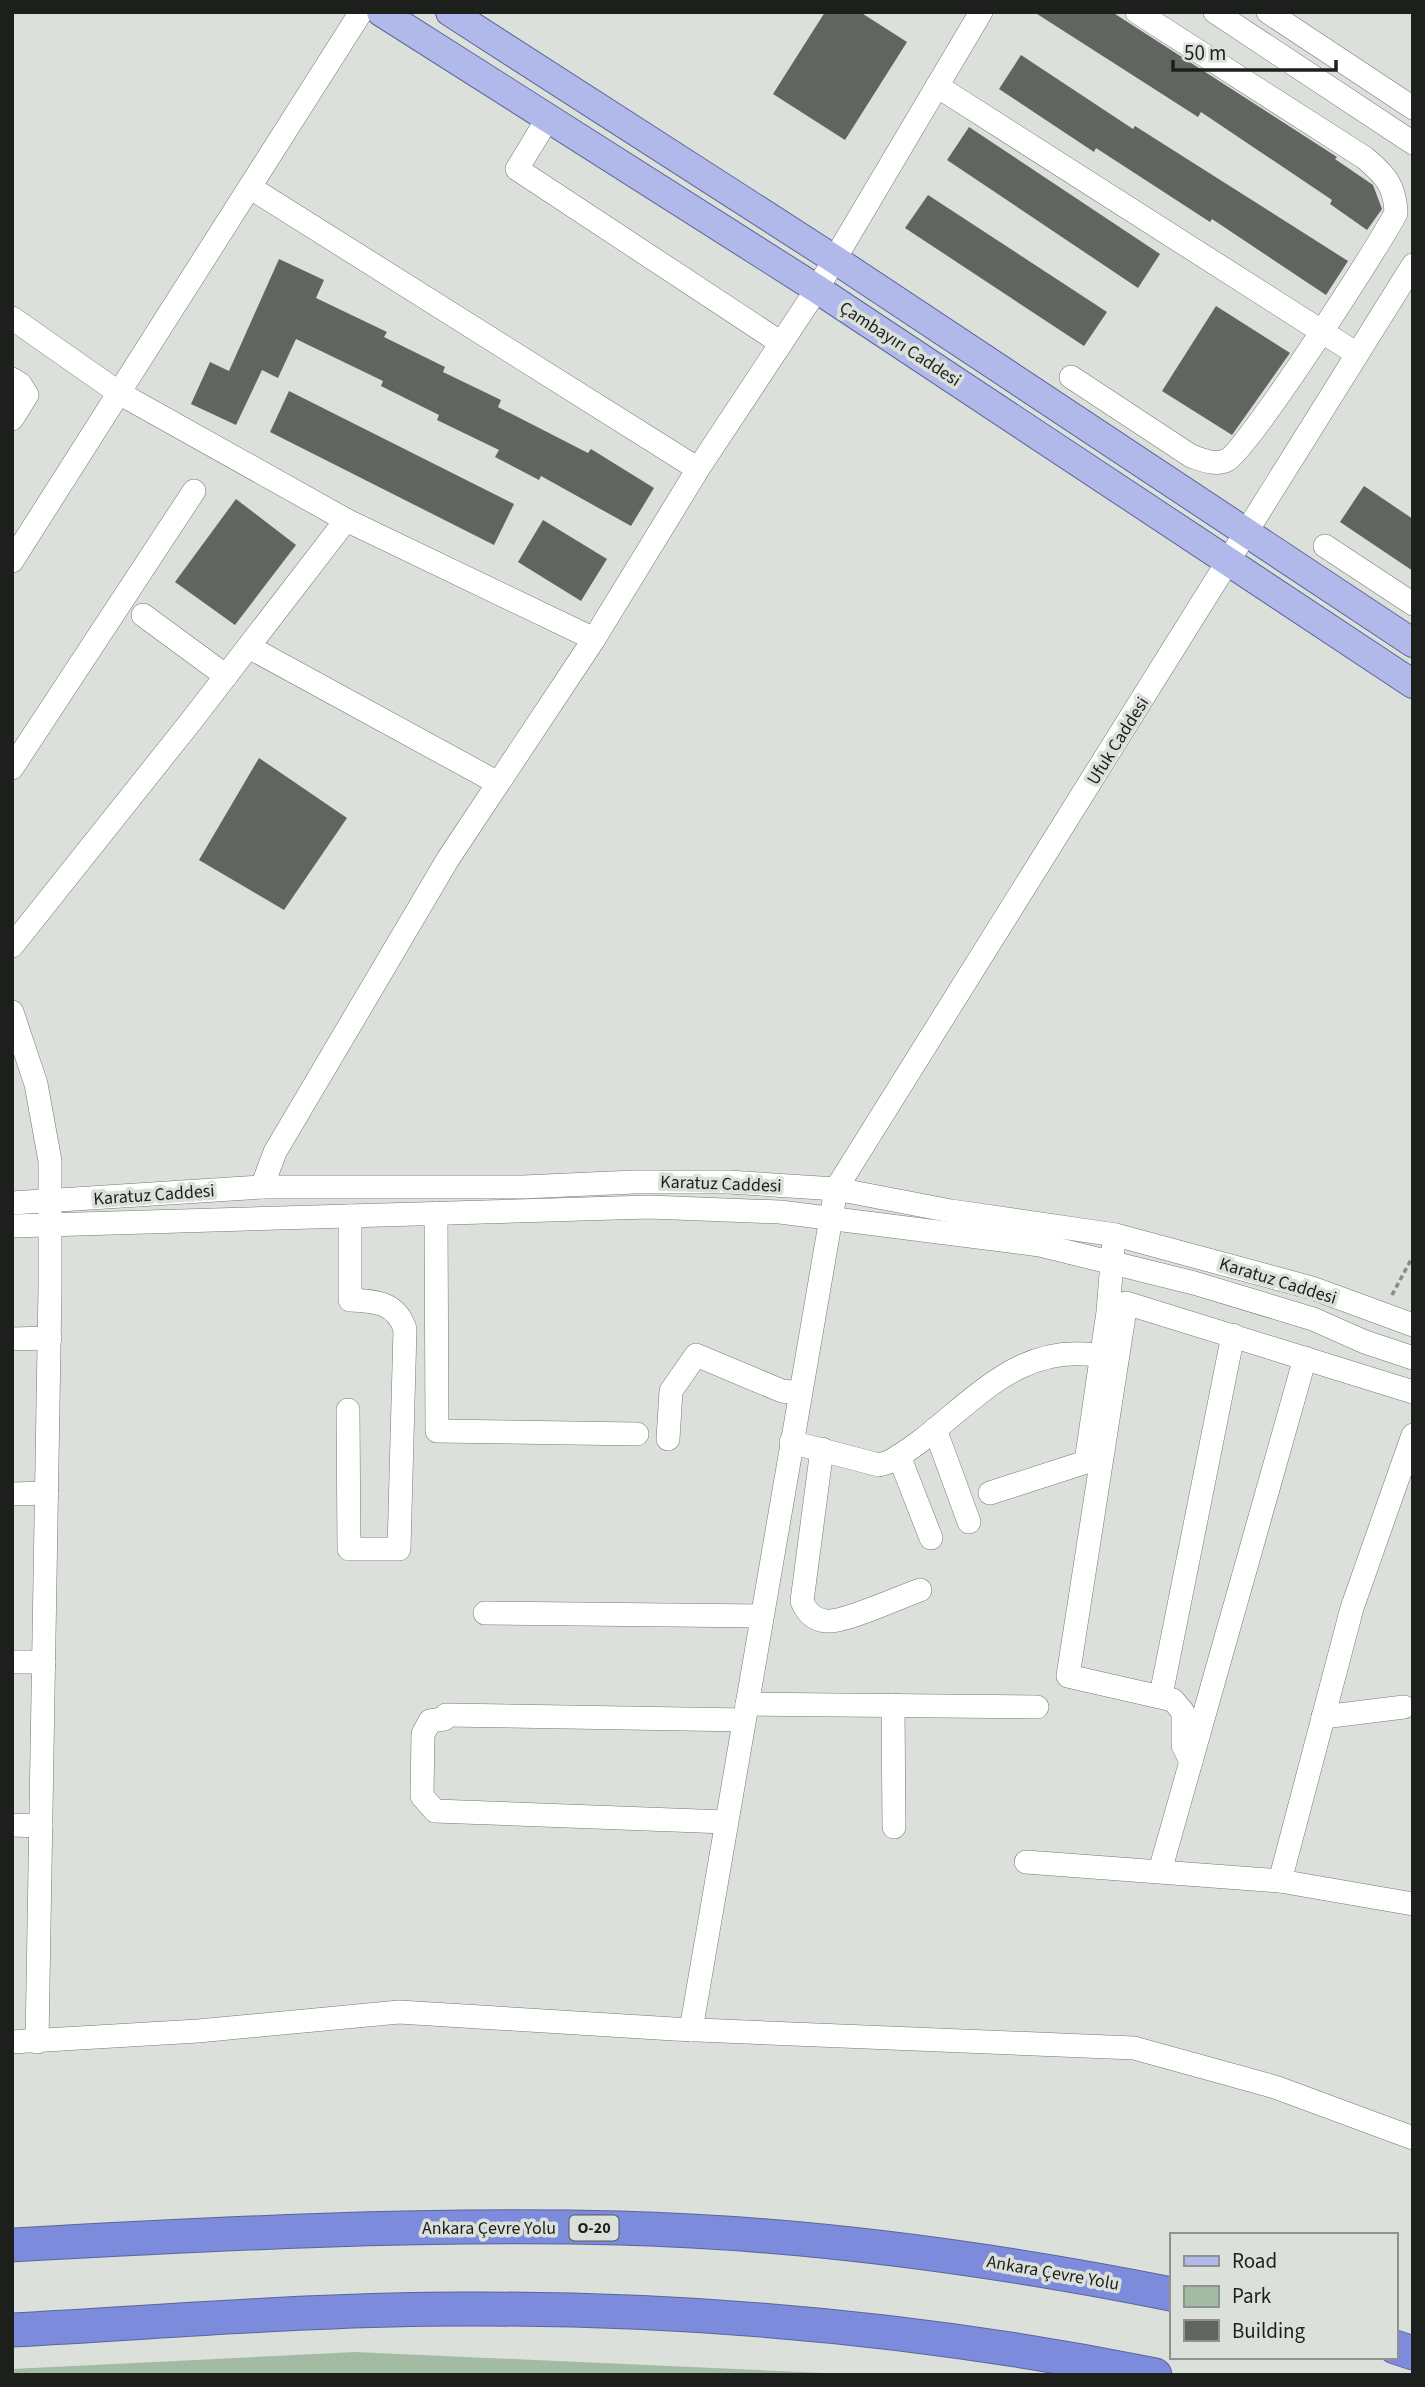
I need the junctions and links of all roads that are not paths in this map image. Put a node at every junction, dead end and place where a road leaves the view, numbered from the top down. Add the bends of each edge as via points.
1 (361, 12) edge
2 (382, 12) edge
3 (450, 12) edge
4 (981, 12) edge
5 (1138, 12) edge
6 (1215, 12) edge
7 (1268, 12) edge
8 (937, 86) junction
9 (1413, 108) edge
10 (548, 118) junction
11 (1413, 143) edge
12 (251, 188) junction
13 (834, 259) junction
14 (1413, 265) edge
15 (817, 289) junction
16 (12, 318) edge
17 (1321, 330) junction
18 (781, 343) junction
19 (1357, 354) junction
20 (1071, 377) dead end
21 (12, 379) edge
22 (119, 393) junction
23 (12, 419) edge
24 (698, 469) junction
25 (194, 491) dead end
26 (345, 520) junction
27 (1245, 532) junction
28 (1325, 547) dead end
29 (12, 561) edge
30 (1230, 562) junction
31 (1413, 604) edge
32 (143, 615) dead end
33 (594, 639) junction
34 (1413, 643) edge
35 (249, 647) junction
36 (226, 676) junction
37 (1413, 684) edge
38 (12, 768) edge
39 (498, 783) junction
40 (12, 946) edge
41 (12, 1012) edge
42 (262, 1187) junction
43 (836, 1189) junction
44 (12, 1203) edge
45 (49, 1213) junction
46 (436, 1213) junction
47 (350, 1216) junction
48 (829, 1219) junction
49 (12, 1226) edge
50 (1116, 1236) junction
51 (1110, 1261) junction
52 (1413, 1325) edge
53 (1233, 1335) junction
54 (50, 1338) junction
55 (12, 1339) edge
56 (1101, 1356) junction
57 (1305, 1358) junction
58 (1413, 1358) edge
59 (1413, 1392) edge
60 (799, 1393) junction
61 (348, 1410) dead end
62 (935, 1429) junction
63 (637, 1434) dead end
64 (1413, 1435) edge
65 (668, 1439) dead end
66 (791, 1442) junction
67 (822, 1448) junction
68 (899, 1457) junction
69 (47, 1493) junction
70 (990, 1493) dead end
71 (12, 1494) edge
72 (969, 1522) dead end
73 (931, 1538) dead end
74 (920, 1590) dead end
75 (485, 1613) dead end
76 (762, 1616) junction
77 (12, 1662) edge
78 (44, 1662) junction
79 (1161, 1695) junction
80 (893, 1706) junction
81 (1037, 1707) dead end
82 (1404, 1707) dead end
83 (745, 1712) junction
84 (1323, 1717) junction
85 (1191, 1762) junction
86 (726, 1822) junction
87 (12, 1825) edge
88 (41, 1826) junction
89 (894, 1828) dead end
90 (1026, 1862) dead end
91 (1160, 1871) junction
92 (1280, 1881) junction
93 (1413, 1904) edge
94 (691, 2030) junction
95 (12, 2042) edge
96 (37, 2042) junction
97 (1413, 2138) edge
98 (12, 2245) edge
99 (1170, 2294) edge
100 (12, 2330) edge
101 (1155, 2375) edge

1 - 12 street
2 - 10 main road, Çambayırı Caddesi
3 - 13 main road, Çambayırı Caddesi
4 - 8 street
5 - 17 street via 1387,176 1395,194 1396,213
6 - 11 street
7 - 9 street
8 - 13 street
8 - 17 street
10 - 15 main road, Çambayırı Caddesi
10 - 18 street via 517,169
12 - 22 street
12 - 24 street
13 - 15 street
13 - 27 main road, Çambayırı Caddesi
14 - 19 street, Ufuk Caddesi
15 - 18 street
15 - 30 main road, Çambayırı Caddesi
16 - 22 street
17 - 19 street
17 - 20 street via 1228,460 1211,463 1191,456
18 - 24 street
19 - 27 street, Ufuk Caddesi
21 - 23 street via 27,395
22 - 26 street
22 - 29 street
24 - 33 street
25 - 38 street
26 - 33 street
26 - 35 street
27 - 30 street, Ufuk Caddesi
27 - 34 main road, Çambayırı Caddesi
28 - 31 street
30 - 37 main road, Çambayırı Caddesi
30 - 43 street, Ufuk Caddesi
32 - 36 street
33 - 39 street
35 - 36 street
35 - 39 street
36 - 40 street
39 - 42 street via 275,1152
41 - 45 street via 36,1084 50,1161
42 - 43 street, Karatuz Caddesi via 702,1182
42 - 45 street, Karatuz Caddesi
43 - 48 street, Ufuk Caddesi
43 - 50 street, Karatuz Caddesi
44 - 45 street, Karatuz Caddesi
45 - 47 street
45 - 49 street, Karatuz Caddesi
45 - 54 street
46 - 47 street
46 - 48 street via 649,1207 780,1212
46 - 63 street via 437,1431
47 - 61 street via 350,1300 385,1304 399,1315 405,1329 400,1549 349,1549
48 - 51 street via 1040,1245
48 - 60 street, Ufuk Caddesi
50 - 51 street
50 - 52 street, Karatuz Caddesi via 1312,1288
51 - 56 street
51 - 58 street via 1313,1319
53 - 57 street
53 - 79 street
53 - 79 street via 1126,1303 1068,1675
54 - 55 street
54 - 69 street
56 - 62 street via 1069,1352 1036,1359 985,1387
56 - 70 street via 1086,1462
57 - 59 street
57 - 85 street
60 - 65 street via 782,1391 696,1355 671,1391
60 - 66 street, Ufuk Caddesi
62 - 68 street
62 - 72 street
64 - 84 street via 1352,1608
66 - 67 street
66 - 76 street, Ufuk Caddesi
67 - 68 street via 879,1465
67 - 74 street via 804,1608 815,1618 831,1621
68 - 73 street
69 - 71 street
69 - 78 street
75 - 76 street
76 - 83 street, Ufuk Caddesi
77 - 78 street
78 - 88 street
79 - 85 street via 1174,1700 1183,1712 1183,1745
80 - 81 street
80 - 83 street
80 - 89 street
82 - 84 street
83 - 86 street, Ufuk Caddesi
83 - 86 street via 445,1717 430,1721 423,1734 422,1796 435,1811
84 - 92 street
85 - 91 street
86 - 94 street, Ufuk Caddesi
87 - 88 street
88 - 96 street
90 - 91 street
91 - 92 street
92 - 93 street
94 - 96 street via 400,2012
94 - 97 street via 1134,2048 1275,2087
95 - 96 street
98 - 99 highway, Ankara Çevre Yolu / O-20 via 330,2229 635,2229 726,2233 983,2260
100 - 101 highway via 464,2309 619,2312 864,2328 1008,2347

